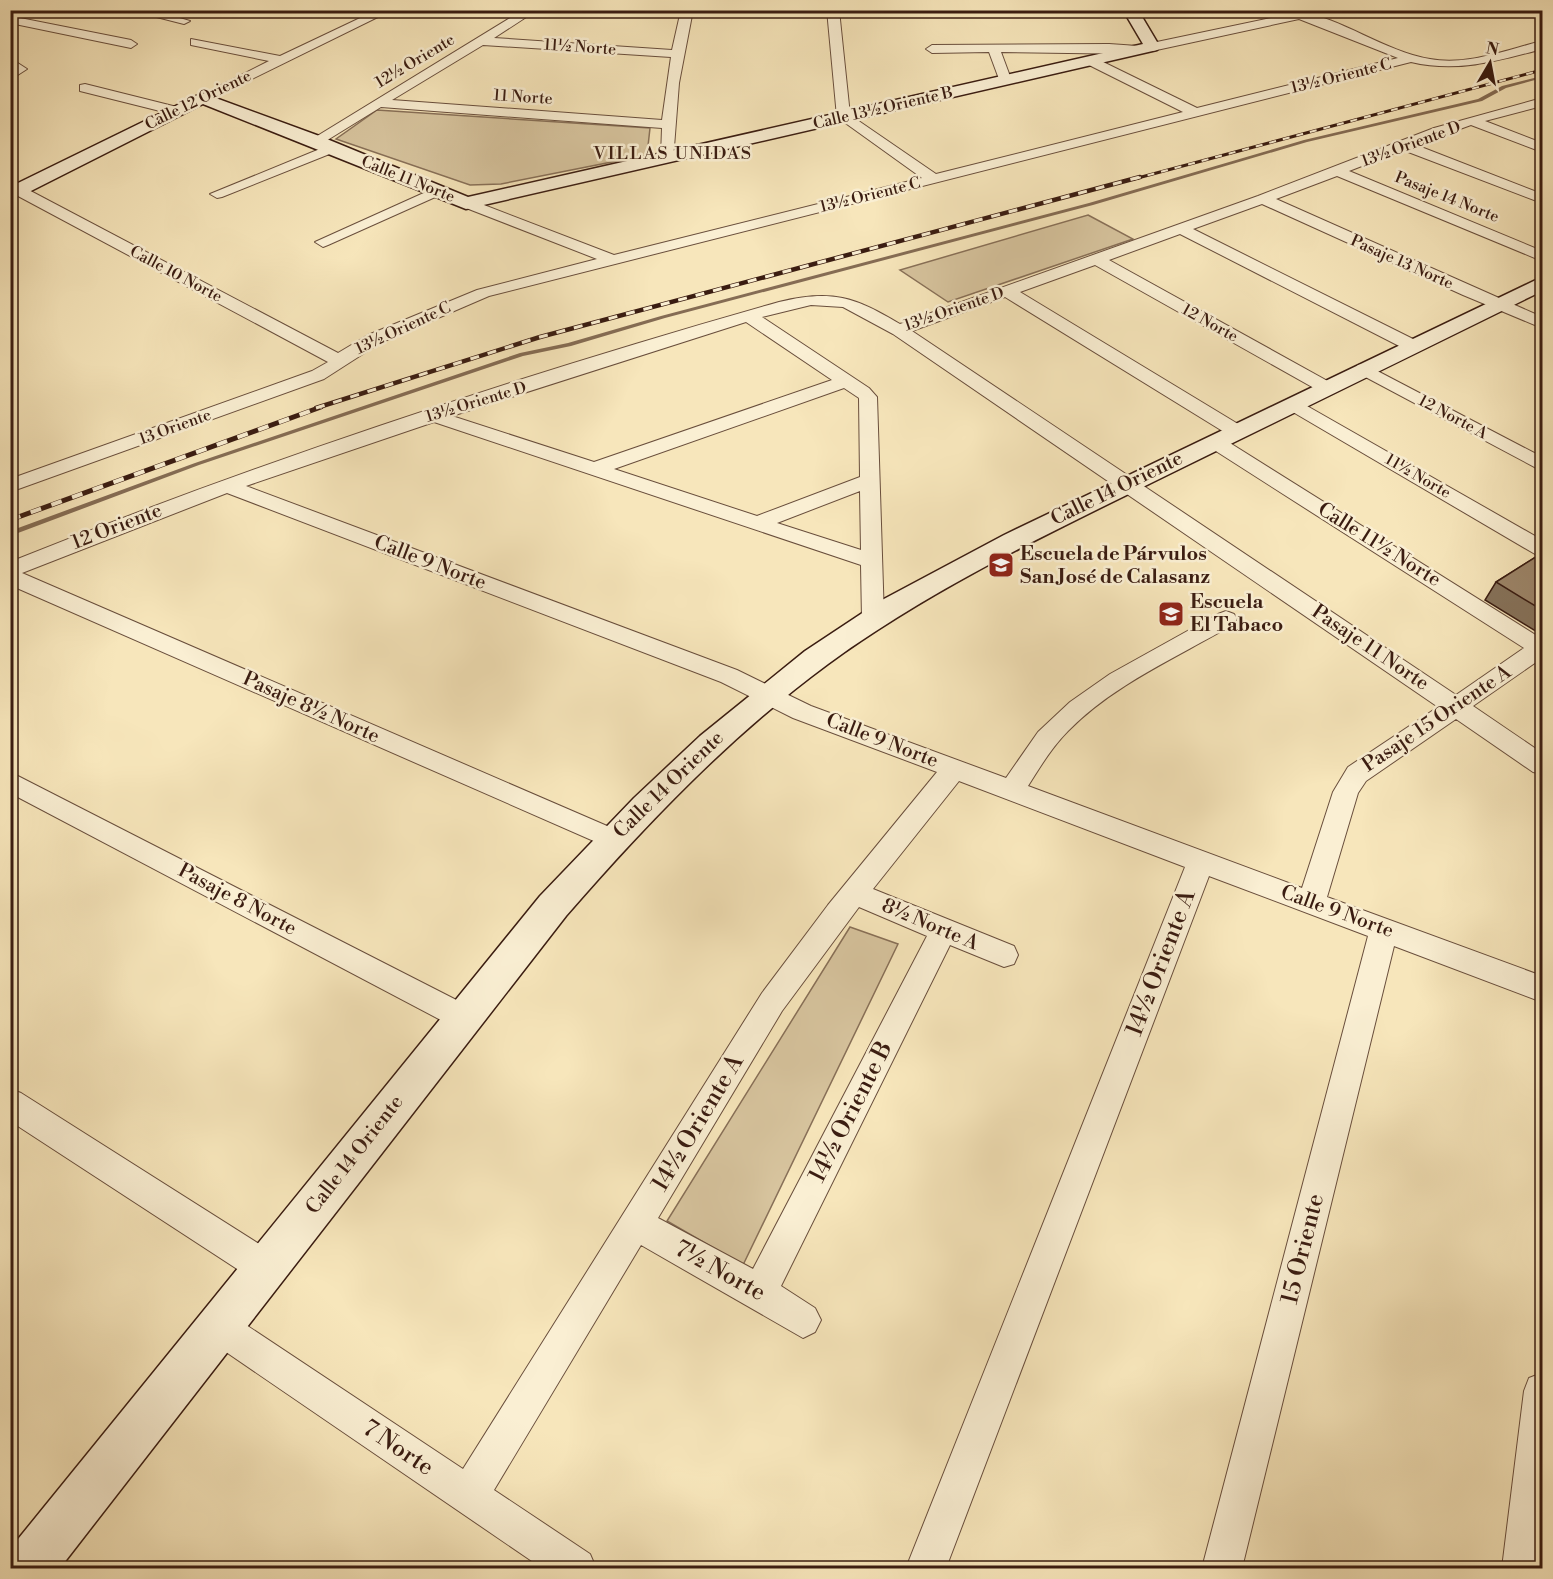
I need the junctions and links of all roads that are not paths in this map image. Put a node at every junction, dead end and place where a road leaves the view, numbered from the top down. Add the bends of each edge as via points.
1 (134, 10) edge
2 (387, 10) edge
3 (532, 10) edge
4 (687, 10) edge
5 (833, 10) edge
6 (1130, 10) edge
7 (1274, 10) edge
8 (349, 13) dead end
9 (1300, 16) junction
10 (372, 18) junction
11 (10, 19) edge
12 (184, 21) dead end
13 (482, 40) junction
14 (195, 42) dead end
15 (131, 44) dead end
16 (1542, 45) edge
17 (993, 48) junction
18 (932, 49) dead end
19 (1145, 49) junction
20 (677, 54) junction
21 (1080, 58) junction
22 (1412, 58) junction
23 (281, 60) junction
24 (10, 62) edge
25 (10, 76) edge
26 (1005, 79) junction
27 (85, 88) dead end
28 (202, 98) junction
29 (1542, 102) edge
30 (377, 103) junction
31 (176, 111) junction
32 (1196, 113) junction
33 (844, 117) junction
34 (1472, 121) junction
35 (667, 124) junction
36 (324, 144) junction
37 (1404, 145) junction
38 (1542, 148) edge
39 (668, 157) junction
40 (1338, 171) junction
41 (934, 179) junction
42 (13, 190) edge
43 (437, 191) junction
44 (217, 194) dead end
45 (1263, 199) junction
46 (1542, 199) edge
47 (466, 203) junction
48 (1179, 228) junction
49 (323, 242) dead end
50 (1542, 256) edge
51 (1094, 258) junction
52 (613, 260) junction
53 (1542, 283) edge
54 (1006, 291) junction
55 (1500, 303) junction
56 (748, 316) junction
57 (1542, 323) edge
58 (899, 330) junction
59 (1413, 346) junction
60 (338, 362) junction
61 (1364, 369) junction
62 (846, 381) junction
63 (1327, 388) junction
64 (1293, 404) junction
65 (432, 415) junction
66 (1226, 436) junction
67 (1542, 465) edge
68 (594, 469) junction
69 (870, 480) junction
70 (14, 483) edge
71 (1129, 484) junction
72 (225, 485) junction
73 (757, 523) junction
74 (1542, 549) edge
75 (871, 561) junction
76 (10, 570) edge
77 (10, 576) edge
78 (1226, 619) dead end
79 (873, 620) junction
80 (1542, 648) edge
81 (770, 695) junction
82 (1454, 706) junction
83 (1542, 765) edge
84 (954, 769) junction
85 (10, 781) edge
86 (1012, 790) junction
87 (612, 839) junction
88 (1201, 861) junction
89 (856, 894) junction
90 (1311, 903) junction
91 (1384, 929) junction
92 (943, 932) junction
93 (1004, 955) dead end
94 (1542, 989) edge
95 (464, 1018) junction
96 (10, 1102) edge
97 (636, 1224) junction
98 (266, 1268) junction
99 (760, 1292) junction
100 (803, 1320) dead end
101 (219, 1327) junction
102 (1542, 1391) edge
103 (468, 1496) junction
104 (28, 1569) edge
105 (576, 1569) edge
106 (926, 1569) edge
107 (1222, 1569) edge
108 (1522, 1569) edge

1 - 12 street
2 - 10 street, Calle 12 Oriente
3 - 13 street, 12½ Oriente
4 - 20 street
5 - 33 street
6 - 19 street
7 - 9 street
8 - 10 street
9 - 19 street, Calle 13½ Oriente B
9 - 22 street
10 - 23 street, Calle 12 Oriente
11 - 15 street
13 - 20 street, 11½ Norte
13 - 30 street, 12½ Oriente
14 - 23 street
16 - 22 street via 1464,63 1430,63
17 - 18 street
17 - 21 street
17 - 26 street
19 - 21 street, Calle 13½ Oriente B
20 - 35 street
21 - 26 street, Calle 13½ Oriente B
21 - 32 street
22 - 32 street, 13½ Oriente C
23 - 28 street, Calle 12 Oriente
24 - 25 street via 21,69
26 - 33 street, Calle 13½ Oriente B
27 - 31 street
28 - 31 street, Calle 12 Oriente
28 - 36 street, Calle 11 Norte
29 - 34 street, 13½ Oriente D
30 - 35 street, 11 Norte
30 - 36 street, 12½ Oriente
31 - 42 street, Calle 12 Oriente
32 - 41 street, 13½ Oriente C
33 - 39 street, Calle 13½ Oriente B
33 - 41 street
34 - 37 street, 13½ Oriente D
34 - 38 street
35 - 39 street
36 - 43 street, Calle 11 Norte
36 - 44 street, 12½ Oriente
37 - 40 street, 13½ Oriente D
37 - 46 street
39 - 47 street, Calle 13½ Oriente B
40 - 45 street, 13½ Oriente D
40 - 50 street, Pasaje 14 Norte
41 - 52 street, 13½ Oriente C
42 - 60 street, Calle 10 Norte
43 - 47 street, Calle 11 Norte
43 - 49 street
45 - 48 street, 13½ Oriente D
45 - 55 street, Pasaje 13 Norte
47 - 52 street, Calle 11 Norte
48 - 51 street, 13½ Oriente D
48 - 59 street
51 - 54 street, 13½ Oriente D
51 - 63 street, 12 Norte
52 - 60 street, 13½ Oriente C via 466,299 374,339
53 - 55 street, Calle 14 Oriente
54 - 58 street, 13½ Oriente D
54 - 66 street, Calle 11½ Norte
55 - 57 street, Pasaje 13 Norte
55 - 59 street, Calle 14 Oriente
56 - 58 street, 13½ Oriente D via 828,300 849,303
56 - 62 street
56 - 65 street, 13½ Oriente D
58 - 71 street, Pasaje 11 Norte
59 - 61 street, Calle 14 Oriente
60 - 70 street, 13 Oriente via 318,375
61 - 63 street, Calle 14 Oriente
61 - 67 street, 12 Norte A
62 - 68 street
62 - 69 street via 868,398
63 - 64 street, Calle 14 Oriente
64 - 66 street, Calle 14 Oriente
64 - 74 street, 11½ Norte
65 - 68 street
65 - 72 street, 13½ Oriente D
66 - 71 street, Calle 14 Oriente
66 - 80 street, Calle 11½ Norte
68 - 73 street
69 - 73 street
69 - 75 street
71 - 79 street, Calle 14 Oriente via 972,561
71 - 82 street, Pasaje 11 Norte
72 - 76 street, 12 Oriente
72 - 81 street, Calle 9 Norte
73 - 75 street
75 - 79 street
77 - 87 street, Pasaje 8½ Norte
78 - 86 street via 1123,678 1063,721 1029,761
79 - 81 street, Calle 14 Oriente
80 - 82 street, Pasaje 15 Oriente A
81 - 84 street, Calle 9 Norte via 802,712
81 - 87 street, Calle 14 Oriente via 665,786
82 - 83 street, Pasaje 11 Norte
82 - 90 street, Pasaje 15 Oriente A via 1370,762 1350,782
84 - 86 street, Calle 9 Norte
84 - 89 street, 14½ Oriente A
85 - 95 street, Pasaje 8 Norte
86 - 88 street, Calle 9 Norte
87 - 95 street, Calle 14 Oriente
88 - 90 street, Calle 9 Norte
88 - 106 street, 14½ Oriente A
89 - 92 street, 8½ Norte A
89 - 97 street, 14½ Oriente A via 816,939 772,1002
90 - 91 street, Calle 9 Norte
91 - 94 street, Calle 9 Norte
91 - 107 street, 15 Oriente
92 - 93 street, 8½ Norte A
92 - 99 street, 14½ Oriente B
95 - 98 street, Calle 14 Oriente
96 - 98 street
97 - 99 street, 7½ Norte
97 - 103 street, 14½ Oriente A
98 - 101 street, Calle 14 Oriente
99 - 100 street, 7½ Norte
101 - 103 street, 7 Norte
101 - 104 street, Calle 14 Oriente
102 - 108 street
103 - 105 street, 7 Norte

